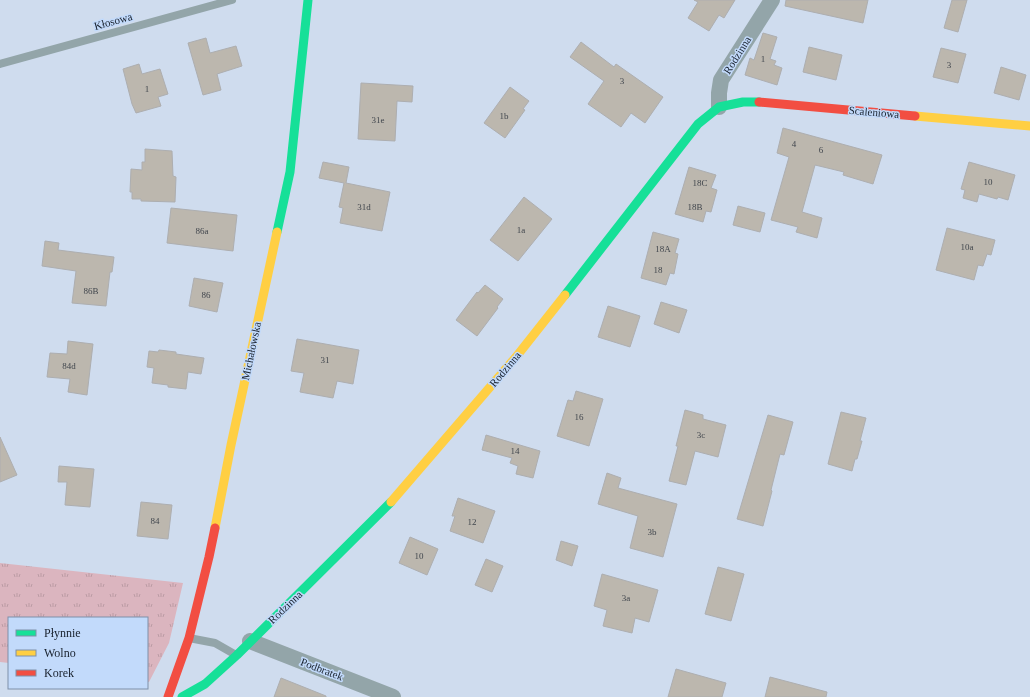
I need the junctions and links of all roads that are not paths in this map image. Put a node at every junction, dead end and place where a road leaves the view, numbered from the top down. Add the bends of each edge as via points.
1 (232, 0) edge
2 (308, 0) edge
3 (772, 0) edge
4 (0, 64) edge
5 (719, 107) junction
6 (1030, 126) edge
7 (189, 638) junction
8 (250, 641) junction
9 (237, 655) junction
10 (168, 697) edge
11 (182, 697) edge
12 (393, 697) edge

1 - 4 lane, Kłosowa
2 - 7 street, Michałowska via 290,172 209,558
3 - 5 street, Rodzinna via 721,80
5 - 6 street, Scaleniowa via 743,102 777,103
5 - 8 street, Rodzinna via 698,124 516,357 387,507
7 - 9 lane via 215,642
7 - 10 street, Michałowska
8 - 9 street, Rodzinna
8 - 12 street, Podbratek
9 - 11 street, Rodzinna via 204,684

